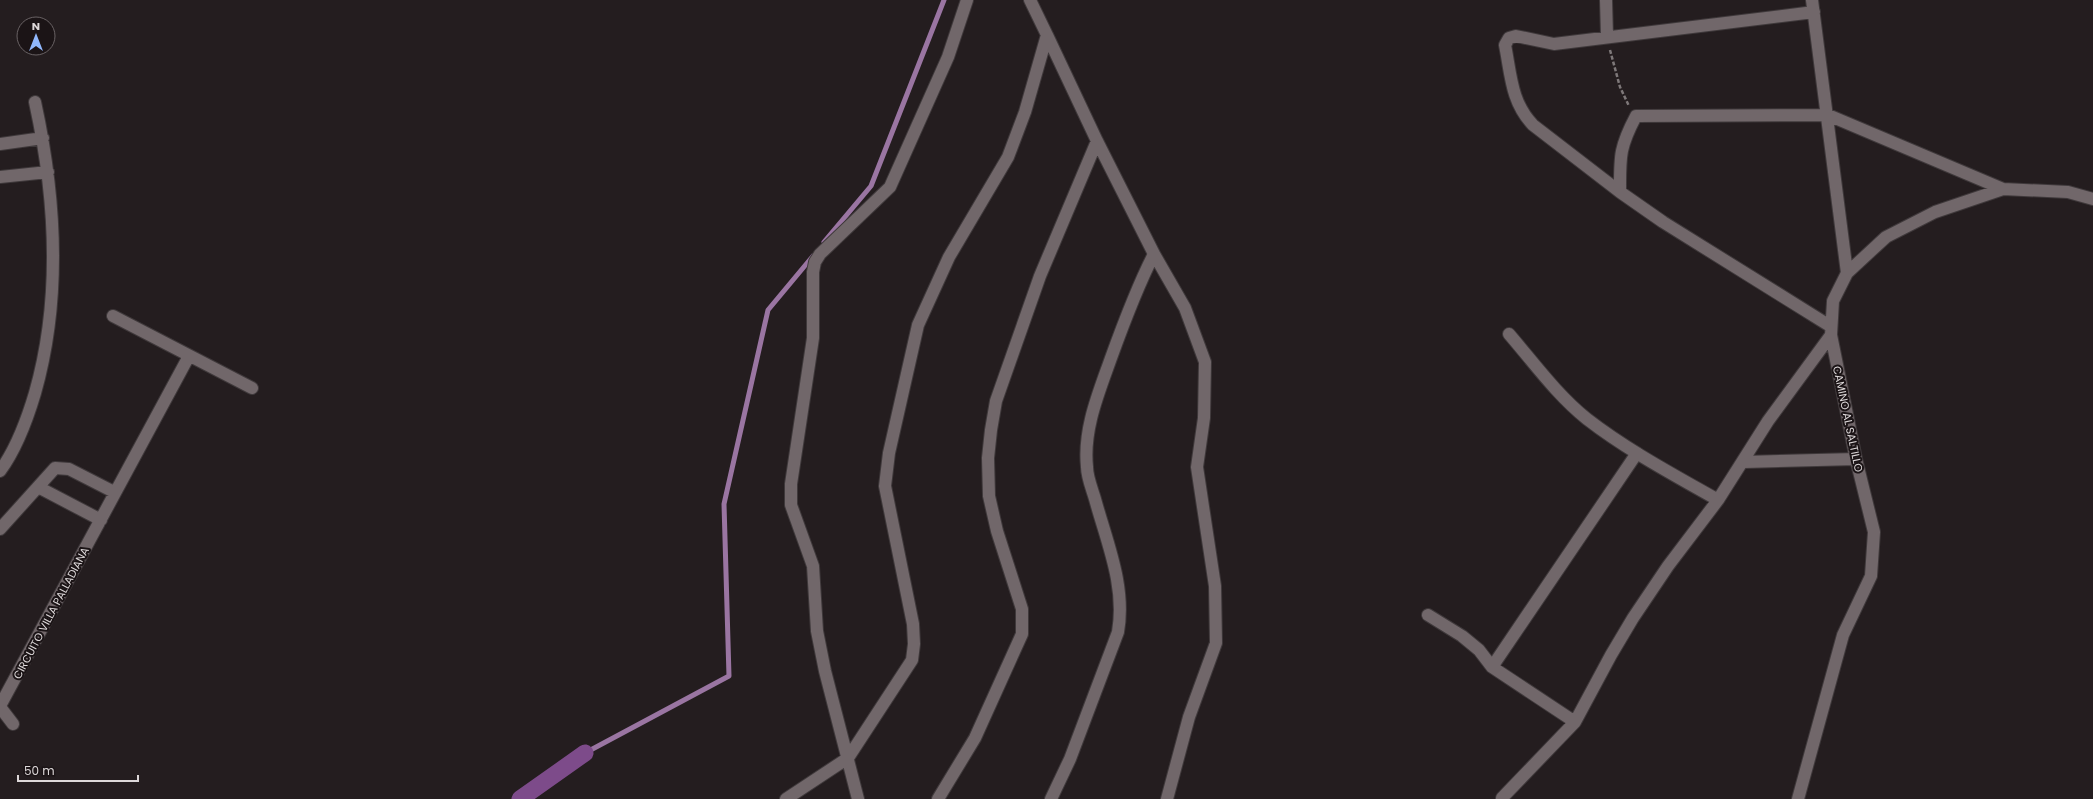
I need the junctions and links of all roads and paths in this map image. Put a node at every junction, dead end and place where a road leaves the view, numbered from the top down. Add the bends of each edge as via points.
1 (967, 0) edge
2 (1030, 0) edge
3 (1606, 0) edge
4 (1812, 0) edge
5 (1814, 12) junction
6 (1047, 35) junction
7 (1607, 36) junction
8 (35, 102) dead end
9 (1828, 114) junction
10 (1636, 116) junction
11 (43, 138) junction
12 (1097, 141) junction
13 (0, 144) edge
14 (48, 172) junction
15 (0, 177) edge
16 (2003, 189) junction
17 (1620, 192) junction
18 (2093, 199) edge
19 (1154, 254) junction
20 (1847, 273) junction
21 (113, 316) dead end
22 (1831, 330) junction
23 (1509, 334) dead end
24 (189, 356) junction
25 (252, 388) dead end
26 (1637, 453) junction
27 (1856, 459) junction
28 (1744, 462) junction
29 (0, 470) edge
30 (38, 486) junction
31 (114, 492) junction
32 (1718, 500) junction
33 (101, 520) junction
34 (0, 529) edge
35 (1428, 615) dead end
36 (1492, 667) junction
37 (0, 707) edge
38 (1575, 722) junction
39 (13, 724) dead end
40 (848, 758) junction
41 (1502, 798) dead end
42 (786, 799) edge
43 (858, 799) edge
44 (938, 799) edge
45 (1051, 799) edge
46 (1167, 799) edge
47 (1798, 799) edge

1 - 40 street via 948,57 890,187 820,254 813,272 813,338 790,495 791,505 813,566 817,631
2 - 6 street
3 - 7 street
4 - 5 street
5 - 7 street
5 - 9 street
6 - 12 street
6 - 40 street via 1025,112 1008,157 949,257 918,325 889,453 885,486 913,624 912,660
7 - 10 path via 1620,87
7 - 17 street via 1554,44 1516,36 1509,38 1505,45 1517,103 1522,114
8 - 11 street
9 - 10 street
9 - 16 street
9 - 20 street
10 - 17 street via 1624,138 1620,156
11 - 13 street
11 - 14 street
12 - 19 street
12 - 44 street via 1040,276 996,401 991,430 988,458 989,496 997,531 1022,608 1022,634 974,738
14 - 15 street
14 - 29 street via 54,275 49,327 40,376 26,422
16 - 18 street, CAMINO AL SALTILLO via 2068,192
16 - 20 street, CAMINO AL SALTILLO via 1935,212 1886,237
17 - 22 street
19 - 45 street via 1126,317 1096,401 1088,437 1086,467 1120,589 1121,614 1118,632 1070,759
19 - 46 street via 1185,308 1205,362 1204,418 1198,467 1215,586 1216,643 1190,717
20 - 22 street, CAMINO AL SALTILLO via 1833,301
21 - 24 street
22 - 27 street, CAMINO AL SALTILLO
22 - 28 street via 1768,421
23 - 26 street via 1559,394 1587,418
24 - 25 street
24 - 31 street, CIRCUITO VILLA PALLADIANA
26 - 32 street
26 - 36 street
27 - 28 street
27 - 47 street, CAMINO AL SALTILLO via 1874,532 1871,576 1843,635
28 - 32 street
30 - 31 street via 55,468 69,469
30 - 33 street
30 - 34 street
31 - 33 street, CIRCUITO VILLA PALLADIANA
32 - 38 street via 1633,618
33 - 37 street, CIRCUITO VILLA PALLADIANA
35 - 36 street via 1462,636 1479,650
36 - 38 street
37 - 39 street, CIRCUITO VILLA PALLADIANA
38 - 41 street
40 - 42 street
40 - 43 street

